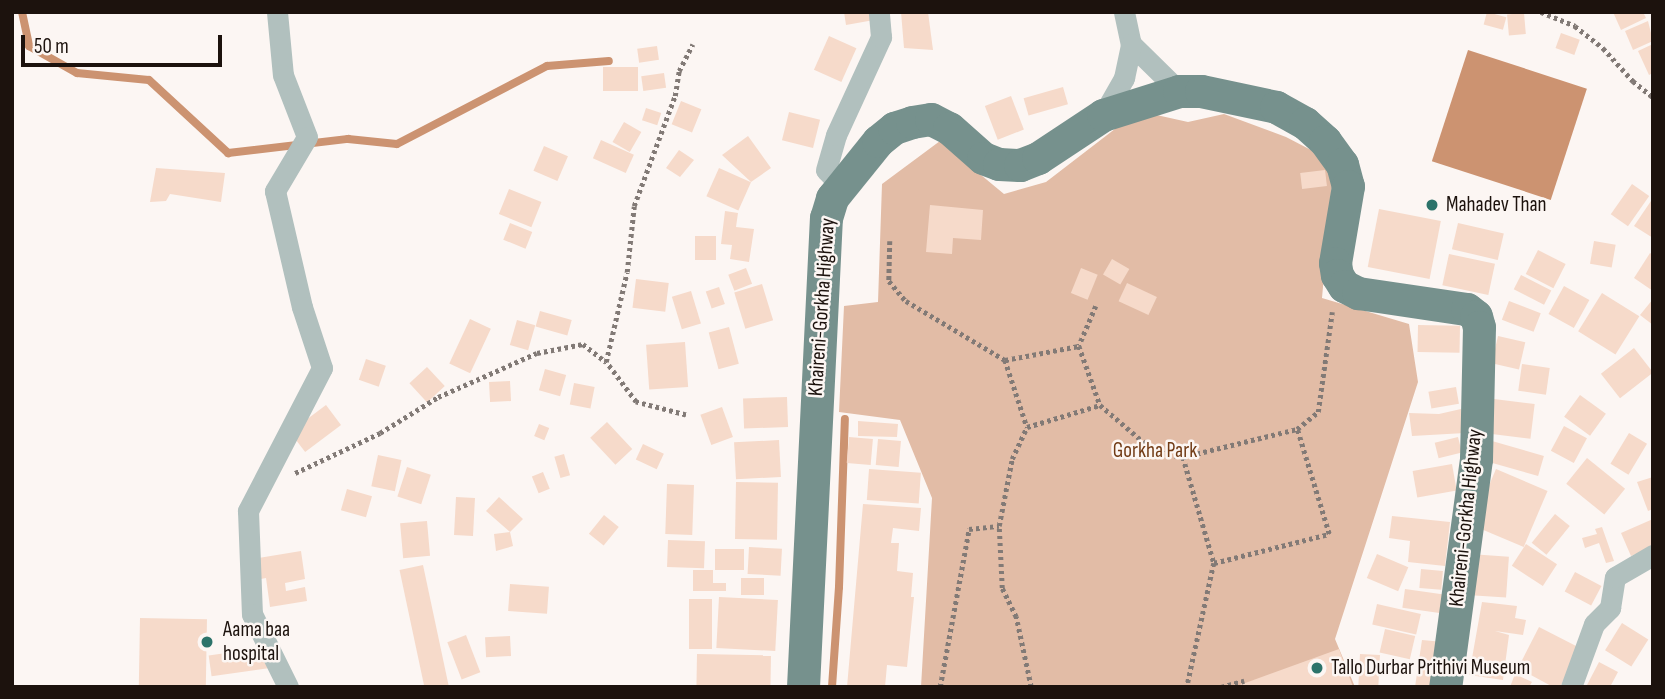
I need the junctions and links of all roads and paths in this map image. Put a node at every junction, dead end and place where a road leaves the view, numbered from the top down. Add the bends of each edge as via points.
1 (277, 12) edge
2 (879, 12) edge
3 (1124, 12) edge
4 (1541, 12) edge
5 (693, 44) dead end
6 (1131, 44) junction
7 (1179, 91) junction
8 (1653, 97) edge
9 (1103, 115) junction
10 (842, 187) junction
11 (890, 241) dead end
12 (1337, 275) junction
13 (1096, 306) dead end
14 (1079, 346) junction
15 (1004, 360) junction
16 (606, 362) junction
17 (1100, 405) junction
18 (686, 415) dead end
19 (1027, 427) junction
20 (1297, 429) junction
21 (1183, 457) junction
22 (286, 478) dead end
23 (999, 526) junction
24 (1653, 555) edge
25 (1214, 564) junction
26 (1244, 681) dead end
27 (288, 687) edge
28 (803, 687) edge
29 (940, 687) edge
30 (1031, 687) edge
31 (1188, 687) edge
32 (1221, 687) edge
33 (1445, 687) edge
34 (1571, 687) edge

1 - 27 street via 284,75 307,137 275,191 302,307 322,368 247,511 253,614
2 - 10 street via 881,37 836,135 827,170
3 - 6 street
4 - 8 path via 1575,26
5 - 16 path via 679,71 675,96 634,206 626,272
6 - 7 street
6 - 9 street via 1124,78
7 - 9 main road, Khaireni-Gorkha Highway
7 - 12 main road, Khaireni-Gorkha Highway via 1276,107 1325,141 1342,164 1348,186
9 - 10 main road, Khaireni-Gorkha Highway via 1020,165 982,158 949,128 931,119 912,122 894,128 878,141
10 - 28 main road, Khaireni-Gorkha Highway via 832,198 826,218
11 - 15 path via 889,281 906,301
12 - 20 path via 1318,412
12 - 33 main road, Khaireni-Gorkha Highway via 1344,286 1358,293 1467,309 1476,316 1479,327 1476,459
13 - 14 path
14 - 15 path
14 - 17 path
15 - 19 path
16 - 18 path via 636,402
16 - 22 path via 583,344 537,353 438,397 380,433
17 - 19 path
17 - 21 path via 1154,451
19 - 23 path via 1012,459
20 - 21 path
20 - 25 path via 1329,534
21 - 25 path
23 - 29 path via 969,528
23 - 30 path via 1002,588 1016,617
24 - 34 street via 1615,577 1610,608 1594,624
25 - 31 path
26 - 32 path

